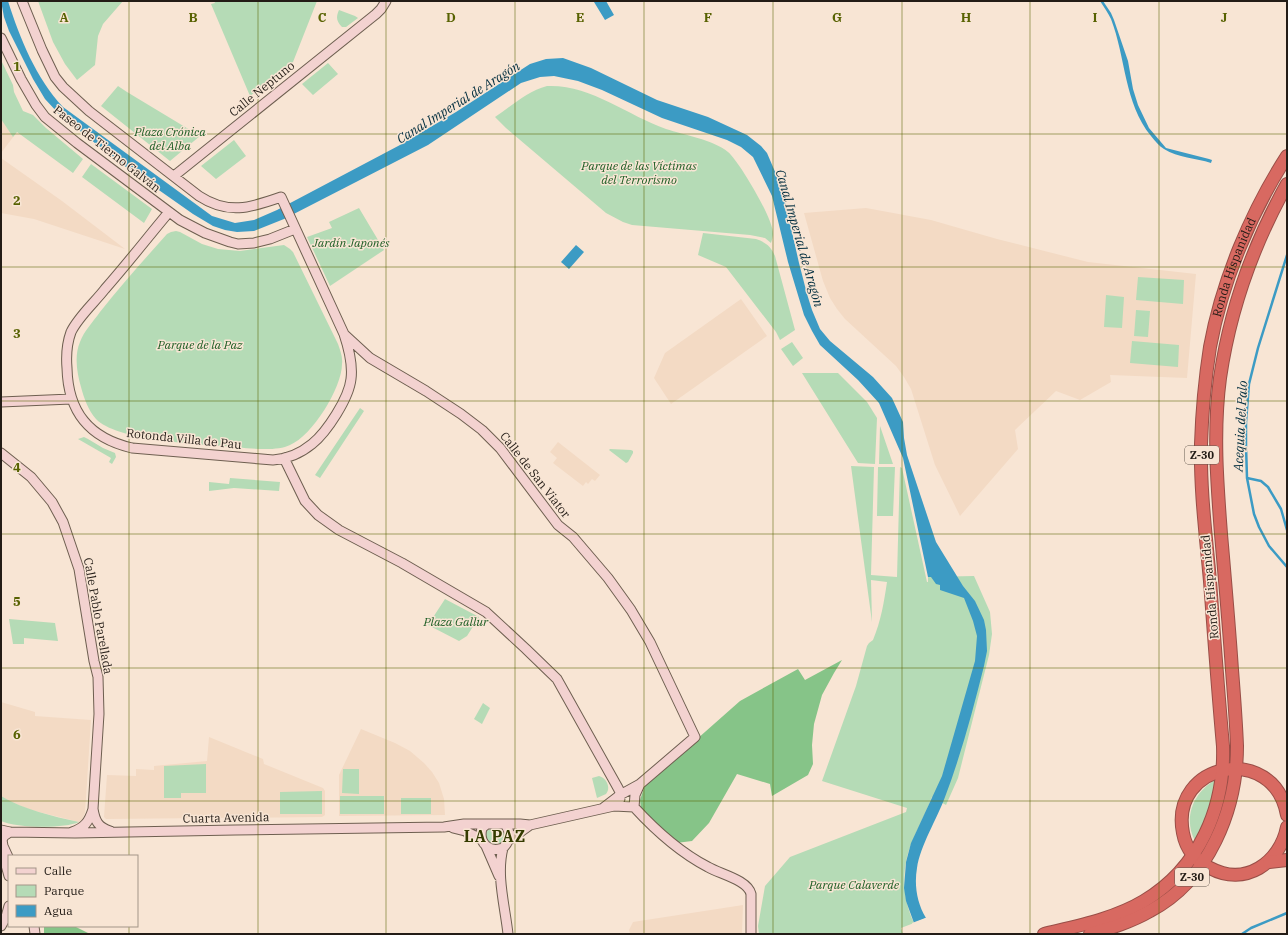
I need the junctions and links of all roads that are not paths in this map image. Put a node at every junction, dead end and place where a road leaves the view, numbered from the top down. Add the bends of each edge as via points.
1 (22, 1) edge
2 (386, 1) edge
3 (1, 38) edge
4 (1287, 156) edge
5 (174, 176) junction
6 (1287, 184) edge
7 (169, 212) junction
8 (295, 229) junction
9 (344, 334) junction
10 (71, 399) junction
11 (1, 402) edge
12 (1, 453) edge
13 (284, 458) junction
14 (1236, 768) junction
15 (1223, 770) junction
16 (640, 784) junction
17 (620, 795) junction
18 (614, 806) junction
19 (634, 807) junction
20 (603, 808) junction
21 (93, 810) junction
22 (1287, 815) edge
23 (487, 824) junction
24 (504, 824) junction
25 (530, 825) junction
26 (451, 827) junction
27 (1287, 827) edge
28 (6, 831) edge
29 (119, 832) junction
30 (67, 833) junction
31 (484, 842) junction
32 (506, 844) junction
33 (1, 854) edge
34 (8, 857) edge
35 (1197, 859) junction
36 (1287, 860) edge
37 (1269, 862) junction
38 (8, 872) edge
39 (501, 883) junction
40 (8, 910) edge
41 (1, 926) edge
42 (508, 934) edge
43 (751, 934) edge
44 (1044, 934) edge
45 (1090, 934) edge

1 - 5 street via 36,38 58,82 85,107
2 - 5 street, Calle Neptuno via 381,9
3 - 7 street, Paseo de Tierno Galván via 21,79 44,117
4 - 15 highway, Ronda Hispanidad / Z-30 via 1258,205 1237,252 1210,347 1204,395 1201,446 1203,495
5 - 8 street, Rotonda Villa de Pau via 208,202 226,208 241,209 282,201
6 - 14 highway, Ronda Hispanidad / Z-30 via 1267,223 1242,285 1232,318 1218,399 1218,490 1236,727
7 - 8 street via 205,233 234,243 254,243
7 - 10 street, Rotonda Villa de Pau via 72,331 67,362
8 - 9 street, Rotonda Villa de Pau
9 - 13 street, Rotonda Villa de Pau via 352,365 348,391 318,438 305,448
9 - 16 street, Calle de San Viator via 362,352 426,391 482,430 500,448 558,524 573,537 608,578 631,610 650,642 695,737
10 - 11 street
10 - 13 street, Rotonda Villa de Pau via 79,414 93,429 111,441 129,447 272,460
12 - 21 street, Calle Pablo Parellada via 31,477 52,502 63,522 79,569 98,677 99,714
13 - 17 street via 304,501 318,515 339,530 486,612 557,680
14 - 15 highway
14 - 22 highway via 1258,774 1273,785 1283,799
14 - 35 highway, Ronda Hispanidad / Z-30 via 1225,819 1215,841
15 - 35 highway, Ronda Hispanidad / Z-30 via 1220,792
15 - 35 highway via 1203,778 1195,786 1188,795 1181,815 1183,837
16 - 17 street
16 - 19 street via 635,795
17 - 18 street via 619,802
17 - 20 street
18 - 19 street
18 - 20 street
19 - 43 street via 668,841 708,867 742,883 750,891
20 - 25 street
21 - 29 street, Calle Pablo Parellada via 99,826
21 - 30 street, Calle Pablo Parellada via 83,828
23 - 24 street
23 - 26 street, Cuarta Avenida
23 - 31 street via 482,830
24 - 25 street
24 - 32 street via 509,833
25 - 32 street
26 - 29 street, Cuarta Avenida
26 - 31 street, Cuarta Avenida via 465,831
27 - 37 highway via 1281,846
28 - 30 street, Cuarta Avenida
28 - 34 street via 2,843
29 - 30 street, Cuarta Avenida
31 - 32 street via 496,849
31 - 39 street
32 - 39 street via 502,856
33 - 38 street
35 - 37 highway via 1214,870 1230,874 1250,872
35 - 44 highway, Ronda Hispanidad / Z-30 via 1144,901 1117,914
35 - 45 highway, Ronda Hispanidad / Z-30 via 1191,878 1169,899 1151,911 1119,926
36 - 37 highway
39 - 42 street
40 - 41 street

